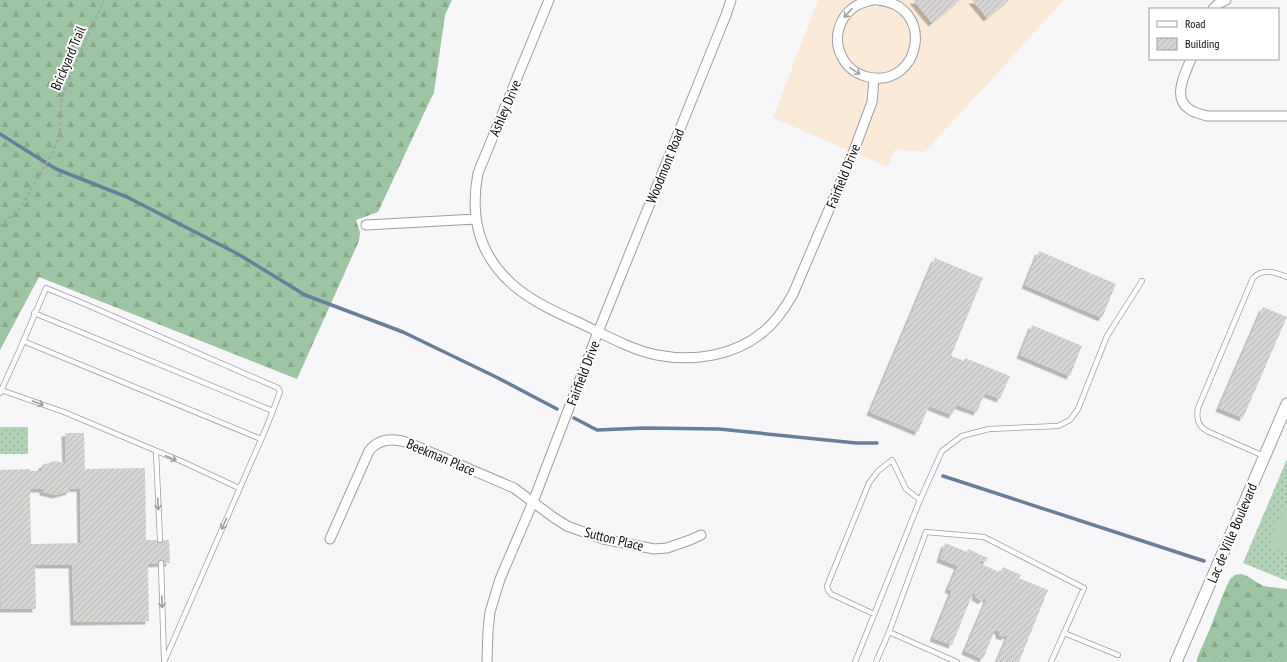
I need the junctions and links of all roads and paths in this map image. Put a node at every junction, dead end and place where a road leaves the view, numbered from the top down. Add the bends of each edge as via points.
1 (104, 0) edge
2 (549, 0) edge
3 (731, 0) edge
4 (872, 0) edge
5 (883, 0) edge
6 (1226, 0) edge
7 (1214, 8) edge
8 (1191, 60) edge
9 (874, 78) junction
10 (1287, 116) edge
11 (476, 219) junction
12 (366, 225) dead end
13 (0, 226) edge
14 (1287, 277) edge
15 (1142, 281) dead end
16 (34, 313) junction
17 (598, 332) junction
18 (23, 341) junction
19 (1, 391) edge
20 (1287, 404) edge
21 (273, 411) junction
22 (261, 439) junction
23 (156, 451) junction
24 (1265, 456) junction
25 (239, 488) junction
26 (920, 500) junction
27 (533, 502) junction
28 (701, 535) dead end
29 (330, 538) dead end
30 (160, 540) dead end
31 (161, 563) dead end
32 (874, 614) junction
33 (888, 632) junction
34 (1064, 633) junction
35 (1118, 655) dead end
36 (164, 661) edge
37 (487, 662) edge
38 (855, 662) edge
39 (876, 662) edge
40 (956, 662) edge
41 (1051, 662) edge
42 (1176, 662) edge

1 - 13 path, Brickyard Trail via 61,101 60,135 53,152 21,208
2 - 11 street, Ashley Drive via 478,174 474,203
3 - 17 street, Woodmont Road
4 -> 9 street via 852,8 839,27 837,39 844,62 862,76
5 - 9 street via 898,6 908,14 916,38 914,51 908,63 899,72 887,77
6 - 7 street
8 - 10 street via 1181,92 1184,105 1188,109 1207,116
9 - 17 street, Fairfield Drive via 872,102 853,153 793,294 764,332 738,348 721,354 687,358 656,355
11 - 12 street
11 - 17 street, Ashley Drive via 482,244 506,279 531,298
14 - 24 lane via 1268,271 1253,278 1198,408 1198,421 1202,428
15 - 26 lane via 1107,336 1078,409 1070,420 1058,426 989,429 962,436 942,450
16 - 18 lane
16 - 21 lane
16 - 21 lane via 46,288 278,388 280,392
17 - 27 street, Fairfield Drive
18 - 19 lane
18 - 22 lane
19 -> 23 lane via 64,412
20 - 24 street, Lac de Ville Boulevard
21 - 22 lane
22 - 25 lane
23 -> 25 lane
23 -> 30 lane
24 - 42 street, Lac de Ville Boulevard
25 -> 36 lane
26 - 32 lane
26 - 32 lane via 906,489 892,460 878,471 869,484 827,586 831,594
27 - 28 street, Sutton Place via 567,526 603,540 666,548
27 - 29 street, Beekman Place via 514,488 402,440 390,440 376,444 369,452
27 - 37 street, Fairfield Drive via 494,597 488,630
31 -> 36 lane
32 - 38 lane
33 - 34 lane via 926,532 984,537 1084,588
33 - 39 lane
33 - 40 lane
34 - 35 lane
34 - 41 lane

